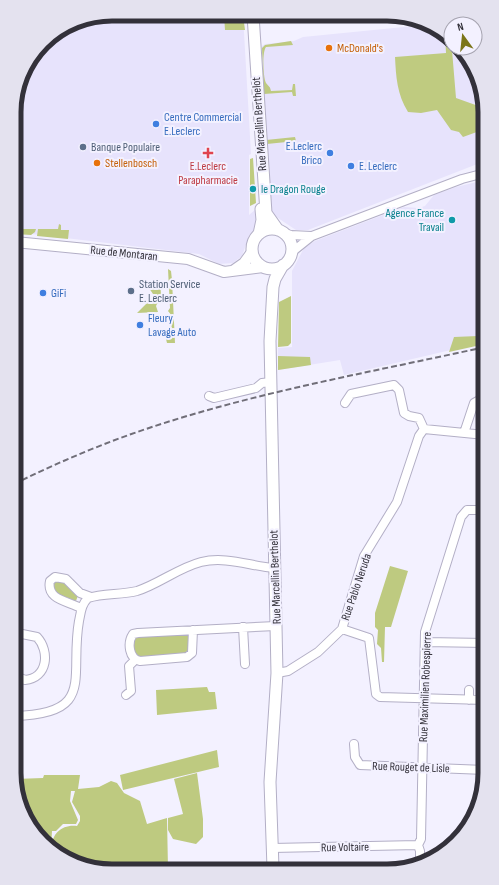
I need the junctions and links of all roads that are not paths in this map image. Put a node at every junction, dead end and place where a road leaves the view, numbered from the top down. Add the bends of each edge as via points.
1 (248, 21) edge
2 (253, 21) edge
3 (478, 174) edge
4 (280, 231) junction
5 (259, 234) junction
6 (312, 236) junction
7 (21, 243) edge
8 (252, 252) junction
9 (292, 252) junction
10 (284, 265) junction
11 (265, 268) junction
12 (232, 271) junction
13 (273, 287) junction
14 (271, 382) junction
15 (209, 396) dead end
16 (478, 400) edge
17 (345, 403) dead end
18 (424, 429) junction
19 (464, 433) junction
20 (478, 434) edge
21 (478, 510) edge
22 (274, 568) junction
23 (91, 597) junction
24 (81, 608) junction
25 (276, 626) junction
26 (243, 628) junction
27 (342, 629) junction
28 (193, 630) junction
29 (21, 634) edge
30 (425, 642) junction
31 (478, 643) edge
32 (136, 660) junction
33 (245, 664) dead end
34 (277, 673) junction
35 (21, 678) edge
36 (469, 690) dead end
37 (126, 695) dead end
38 (424, 699) junction
39 (469, 700) junction
40 (478, 700) edge
41 (21, 715) edge
42 (354, 744) dead end
43 (423, 768) junction
44 (478, 770) edge
45 (418, 845) junction
46 (272, 848) junction
47 (420, 858) edge
48 (273, 864) edge

1 - 5 main road, Rue Marcellin Berthelot via 256,104 262,220
2 - 4 main road, Rue Marcellin Berthelot via 266,213
3 - 6 street
4 - 5 main road via 268,230
4 - 6 street via 290,235
4 - 9 main road, Rue Marcellin Berthelot via 291,242
5 - 8 main road, Rue Marcellin Berthelot via 253,242
6 - 9 street
7 - 12 street, Rue de Montaran via 188,259 216,270
8 - 11 main road, Rue Marcellin Berthelot via 258,263
8 - 12 street via 244,263
9 - 10 main road, Rue Marcellin Berthelot
10 - 11 main road via 278,268
10 - 13 main road, Rue Marcellin Berthelot
11 - 12 street, Rue de Montaran
11 - 13 main road, Rue Marcellin Berthelot
13 - 14 main road, Rue Marcellin Berthelot
14 - 15 street via 214,398
14 - 22 main road, Rue Marcellin Berthelot
16 - 19 street via 474,403
17 - 18 street via 350,394 394,385 399,390 404,413 419,418
18 - 19 street
18 - 27 street, Rue Pablo Neruda via 419,436 397,502 364,556
19 - 20 street
21 - 30 street, Rue Maximilien Robespierre via 467,510 461,517 426,626
22 - 23 street via 230,560 211,561 186,568 135,591
22 - 25 main road, Rue Marcellin Berthelot
23 - 24 street
23 - 24 street via 80,593 66,579 55,577 50,581 50,590 55,598
24 - 41 street via 77,631 77,677 73,691 65,702 50,713
25 - 26 street
25 - 34 main road, Rue Marcellin Berthelot
26 - 28 street
26 - 33 street
27 - 34 street, Rue Pablo Neruda via 318,652 288,671
27 - 38 street via 369,638 378,696
28 - 32 street via 192,653 187,657
28 - 32 street via 133,634 130,640 131,651
29 - 35 street via 37,637 43,647 45,662 44,668 36,677 25,680
30 - 31 street
30 - 38 street, Rue Maximilien Robespierre
32 - 37 street via 129,666 131,691
34 - 46 main road, Rue Marcellin Berthelot via 270,782
36 - 39 street
38 - 39 street
38 - 43 street, Rue Maximilien Robespierre
39 - 40 street
42 - 43 street, Rue Rouget de Lisle via 354,757 360,765
43 - 44 street, Rue Rouget de Lisle
43 - 45 street, Rue Maximilien Robespierre via 421,839
45 - 46 street, Rue Voltaire
45 - 47 street, Rue Maximilien Robespierre
46 - 48 main road, Rue Marcellin Berthelot

